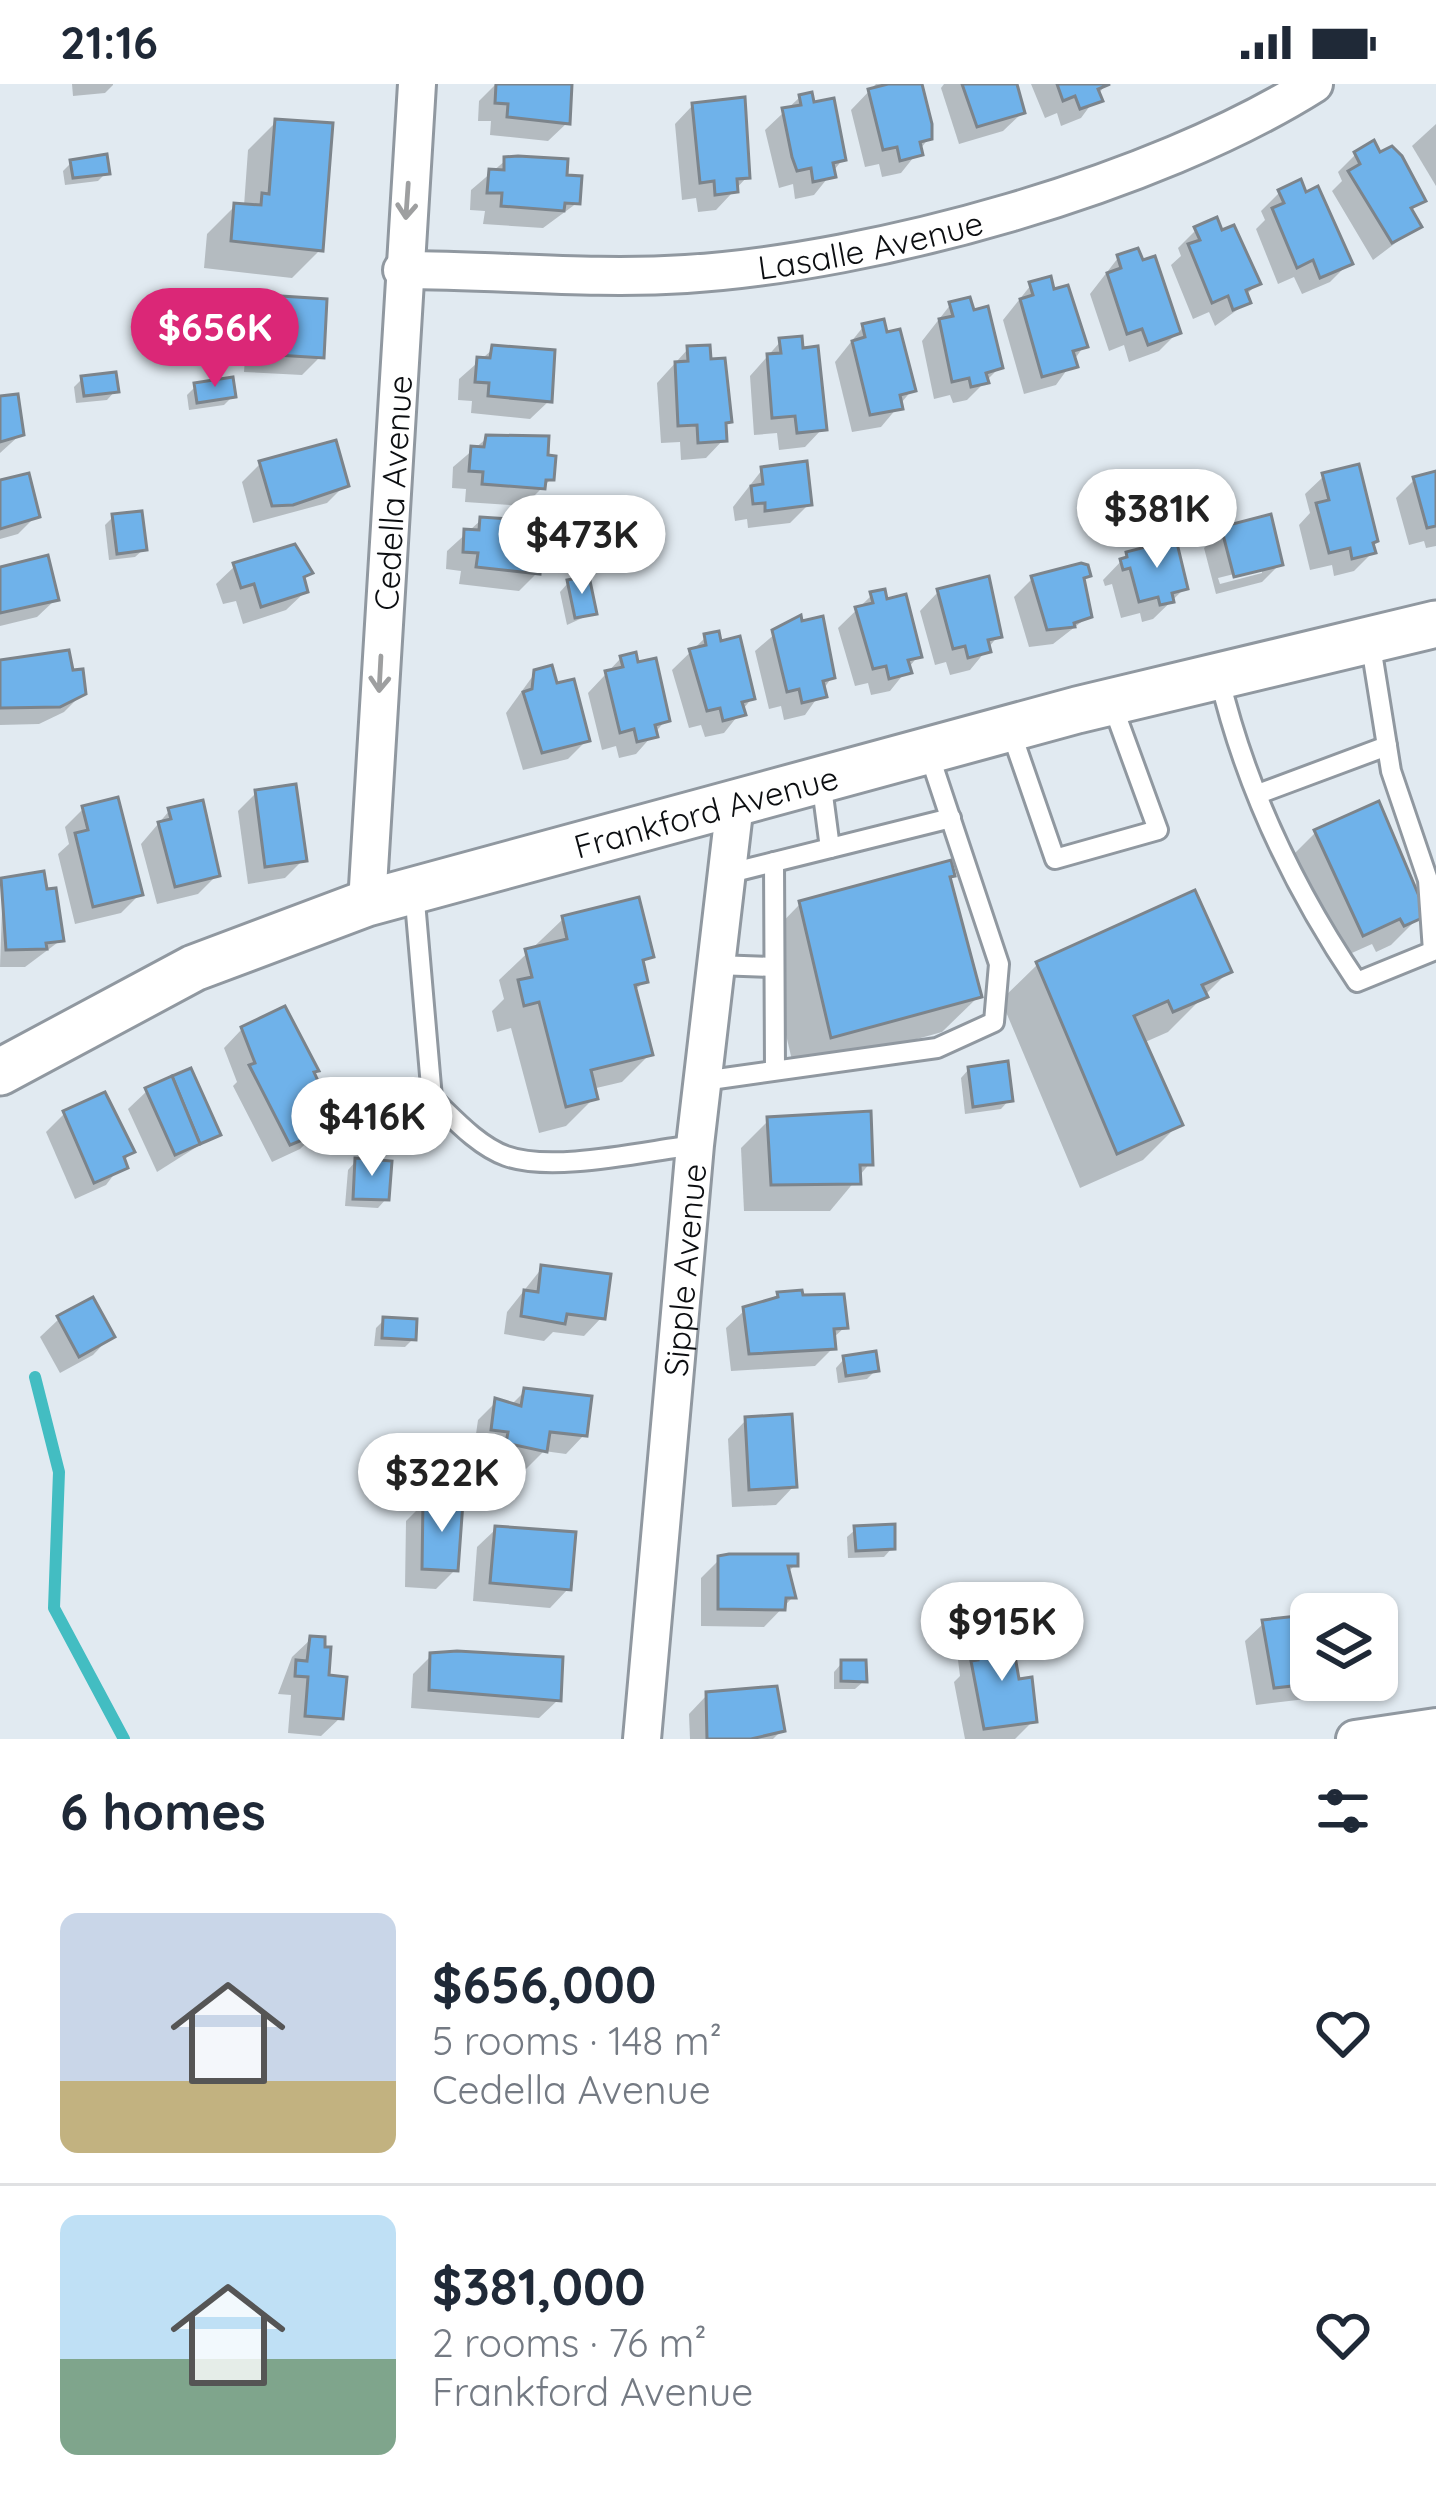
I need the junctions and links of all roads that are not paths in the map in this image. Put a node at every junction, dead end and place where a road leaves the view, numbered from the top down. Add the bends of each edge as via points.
1 (417, 84) edge
2 (1314, 84) edge
3 (402, 270) junction
4 (1436, 624) edge
5 (1370, 640) junction
6 (1219, 676) junction
7 (1111, 702) junction
8 (1010, 729) junction
9 (1387, 746) junction
10 (928, 751) junction
11 (821, 779) junction
12 (1258, 794) junction
13 (734, 803) junction
14 (951, 818) junction
15 (830, 848) junction
16 (774, 862) junction
17 (726, 874) junction
18 (415, 890) junction
19 (367, 903) junction
20 (716, 965) junction
21 (774, 967) junction
22 (775, 1070) junction
23 (0, 1072) edge
24 (703, 1081) junction
25 (695, 1145) junction
26 (1436, 1727) edge
27 (642, 1739) edge
28 (1355, 1739) edge

1 -> 3 street, Cedella Avenue
2 - 3 street, Lasalle Avenue via 1167,156 1051,199 819,257 686,274
3 -> 19 street, Cedella Avenue
4 - 5 street, Frankford Avenue
5 - 6 street, Frankford Avenue
5 - 9 lane
6 - 7 street, Frankford Avenue
6 - 12 lane
7 - 8 street, Frankford Avenue
7 - 8 lane via 1158,830 1054,859
8 - 10 street, Frankford Avenue
9 - 12 lane
9 - 12 lane via 1428,880 1433,951 1357,982 1304,904
10 - 11 street, Frankford Avenue
10 - 14 lane
11 - 13 street, Frankford Avenue
11 - 15 lane
13 - 17 street, Sipple Avenue
13 - 18 street, Frankford Avenue
14 - 15 lane
14 - 22 lane via 999,964 994,1022 937,1048
15 - 16 lane
16 - 17 lane
16 - 21 lane
17 - 20 street, Sipple Avenue
18 - 19 street, Frankford Avenue
18 - 25 lane via 432,1097 460,1125 506,1156 552,1161
19 - 23 street, Frankford Avenue via 194,968
20 - 21 lane
20 - 24 street, Sipple Avenue
21 - 22 lane
22 - 24 lane
24 - 25 street, Sipple Avenue
25 - 27 street, Sipple Avenue
26 - 28 street

